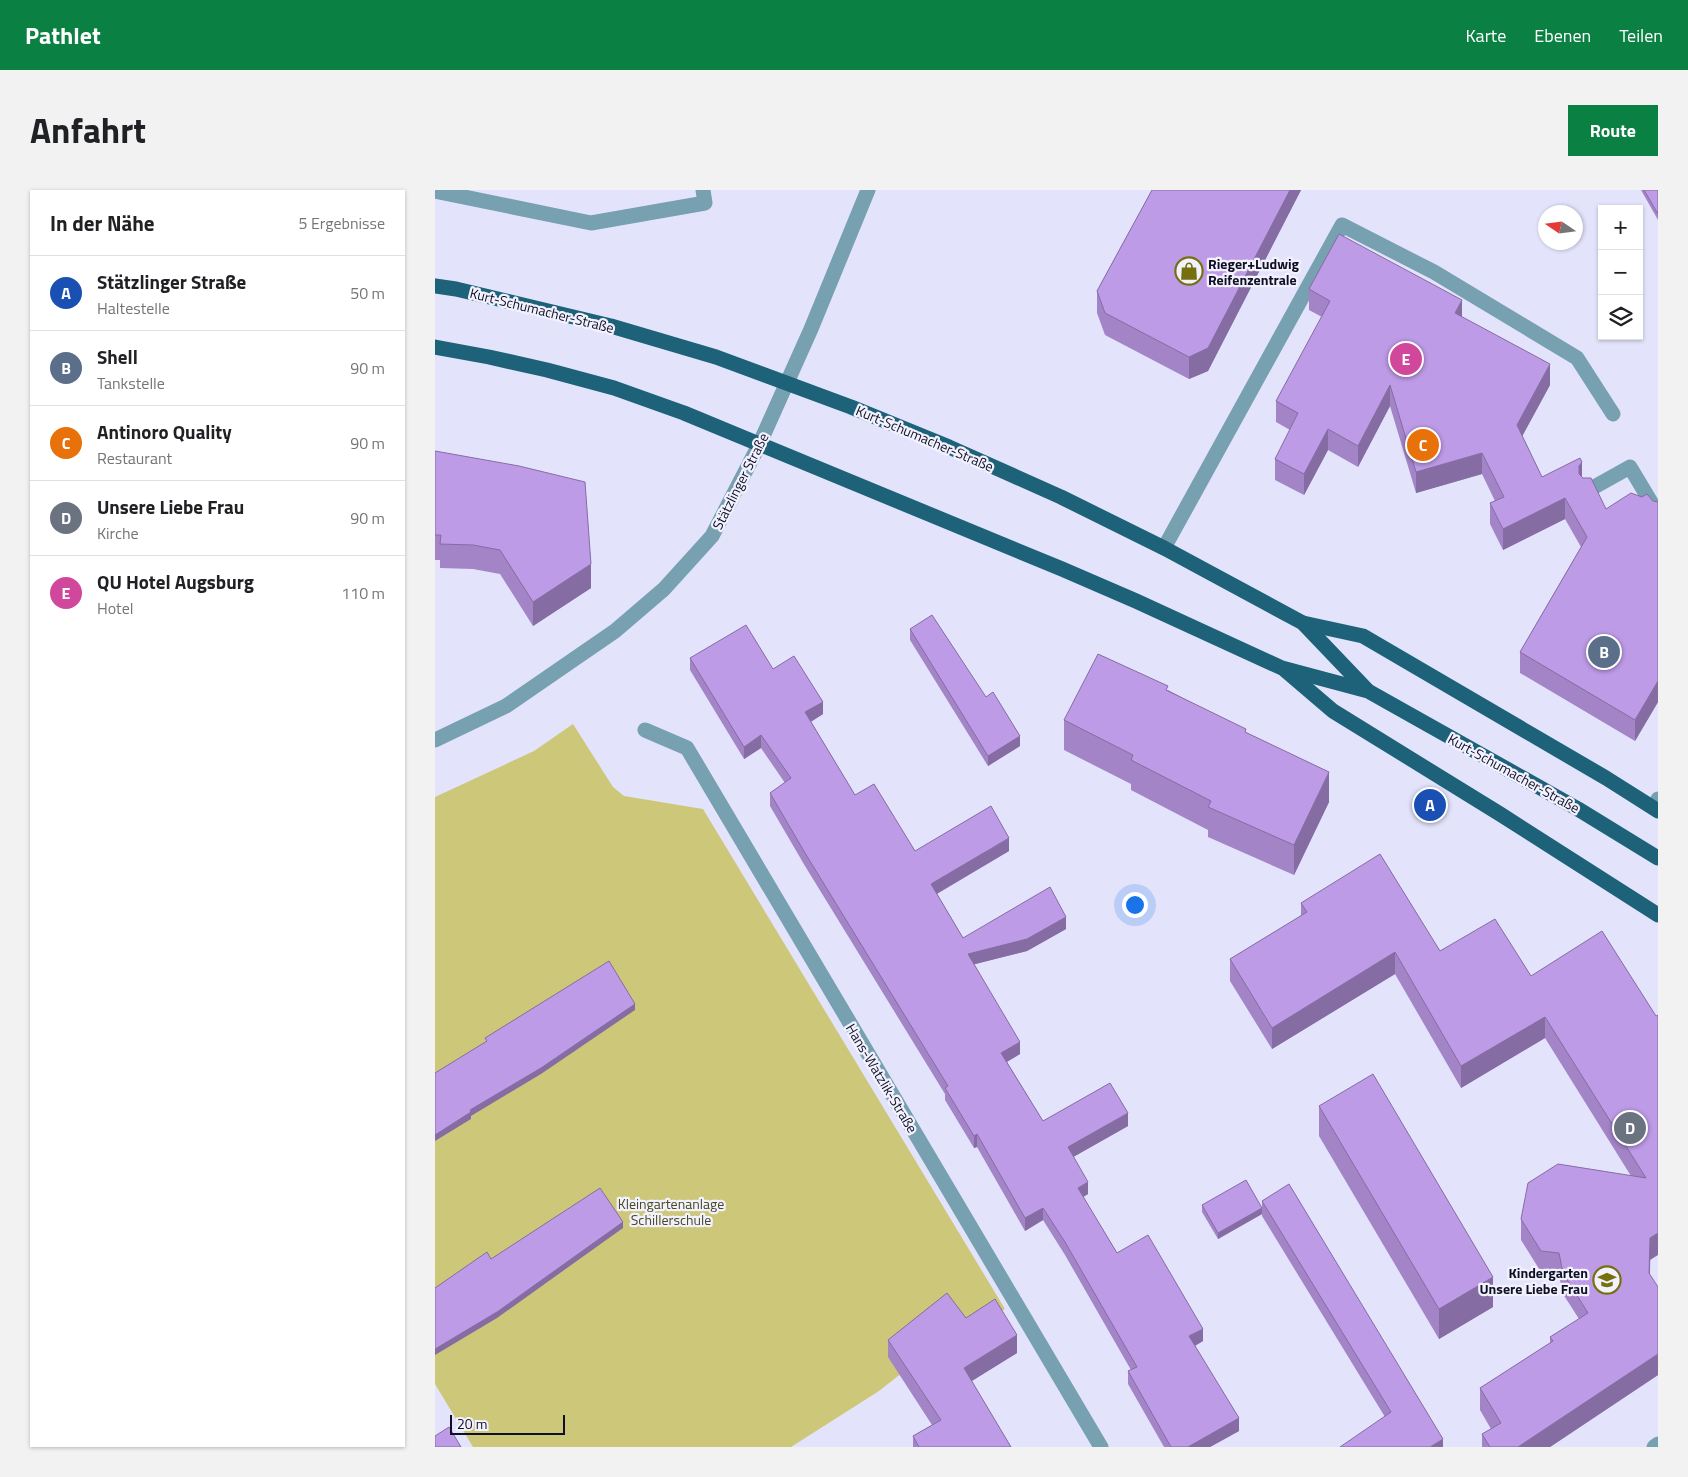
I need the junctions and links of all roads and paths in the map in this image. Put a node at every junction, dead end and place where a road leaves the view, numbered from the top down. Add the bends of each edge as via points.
1 (703, 190) edge
2 (868, 190) edge
3 (435, 191) edge
4 (435, 286) edge
5 (435, 347) edge
6 (786, 382) junction
7 (1613, 414) dead end
8 (759, 445) junction
9 (1587, 491) edge
10 (1658, 514) edge
11 (1164, 548) junction
12 (1303, 623) junction
13 (1282, 668) junction
14 (1368, 691) junction
15 (645, 730) dead end
16 (435, 740) edge
17 (1657, 806) edge
18 (1658, 858) edge
19 (1658, 915) edge
20 (1658, 1444) edge
21 (1101, 1447) edge
22 (1654, 1447) edge

1 - 3 street via 705,203 591,223
2 - 6 street, Stätzlinger Straße
4 - 6 main road, Kurt-Schumacher-Straße via 611,326
5 - 8 main road, Kurt-Schumacher-Straße via 489,356 614,388
6 - 8 street, Stätzlinger Straße
6 - 11 main road, Kurt-Schumacher-Straße via 949,447
7 - 11 street via 1577,358 1434,272 1342,225
8 - 13 main road, Kurt-Schumacher-Straße via 1063,569
8 - 16 street, Stätzlinger Straße via 712,536 664,589 615,631 506,706
9 - 10 street via 1630,467
11 - 12 main road, Kurt-Schumacher-Straße
12 - 14 main road, Kurt-Schumacher-Straße
12 - 17 main road via 1363,636
13 - 14 main road, Kurt-Schumacher-Straße
13 - 19 main road via 1333,711
14 - 18 main road, Kurt-Schumacher-Straße via 1578,808
15 - 21 street, Hans-Watzlik-Straße via 687,748
20 - 22 street

